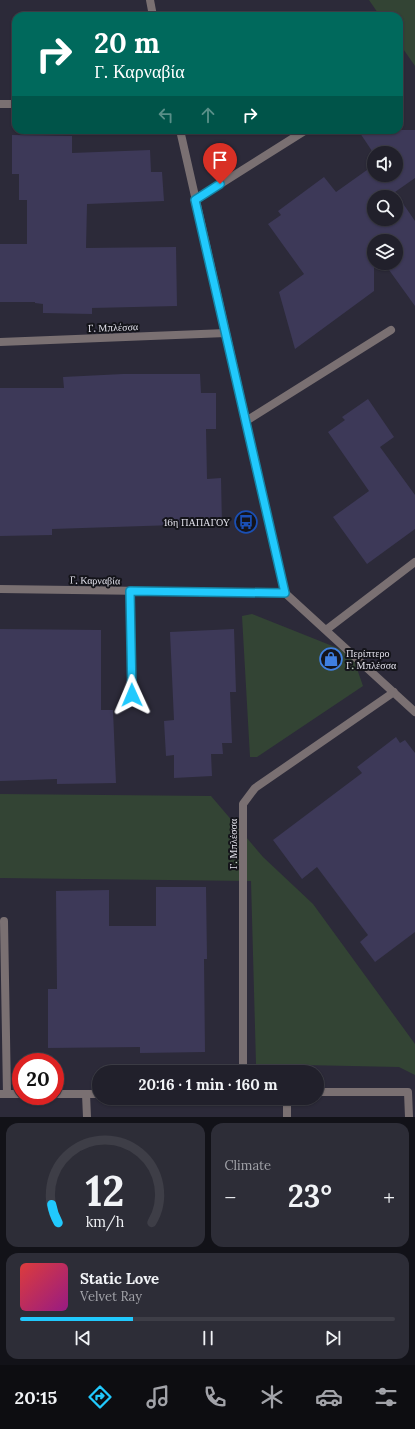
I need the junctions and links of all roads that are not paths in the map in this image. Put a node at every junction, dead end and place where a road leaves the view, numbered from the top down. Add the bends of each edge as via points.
1 (150, 0) edge
2 (152, 12) edge
3 (0, 104) edge
4 (12, 104) edge
5 (181, 134) edge
6 (300, 134) edge
7 (195, 200) junction
8 (391, 330) dead end
9 (226, 333) junction
10 (0, 342) edge
11 (246, 422) junction
12 (415, 562) edge
13 (0, 589) edge
14 (130, 591) junction
15 (285, 593) junction
16 (326, 630) junction
17 (394, 692) junction
18 (132, 695) dead end
19 (415, 712) edge
20 (4, 921) dead end
21 (243, 1065) edge
22 (324, 1092) edge
23 (4, 1094) edge
24 (64, 1094) edge
25 (86, 1094) junction
26 (92, 1094) edge
27 (287, 1105) edge
28 (87, 1117) edge
29 (287, 1117) edge
30 (409, 1117) edge

1 - 2 street
3 - 4 street
5 - 7 street
6 - 7 street
7 - 9 street
8 - 11 street
9 - 10 street, Γ. Μπλέσσα
9 - 11 street
11 - 15 street
12 - 16 street
13 - 14 street, Γ. Καρναβία
14 - 15 street, Γ. Καρναβία
14 - 18 street
15 - 16 street
16 - 17 street
17 - 19 street
17 - 21 street, Γ. Μπλέσσα via 255,788 243,804
20 - 23 street
22 - 30 street via 408,1092
24 - 25 street
25 - 26 street
25 - 28 street
27 - 29 street

